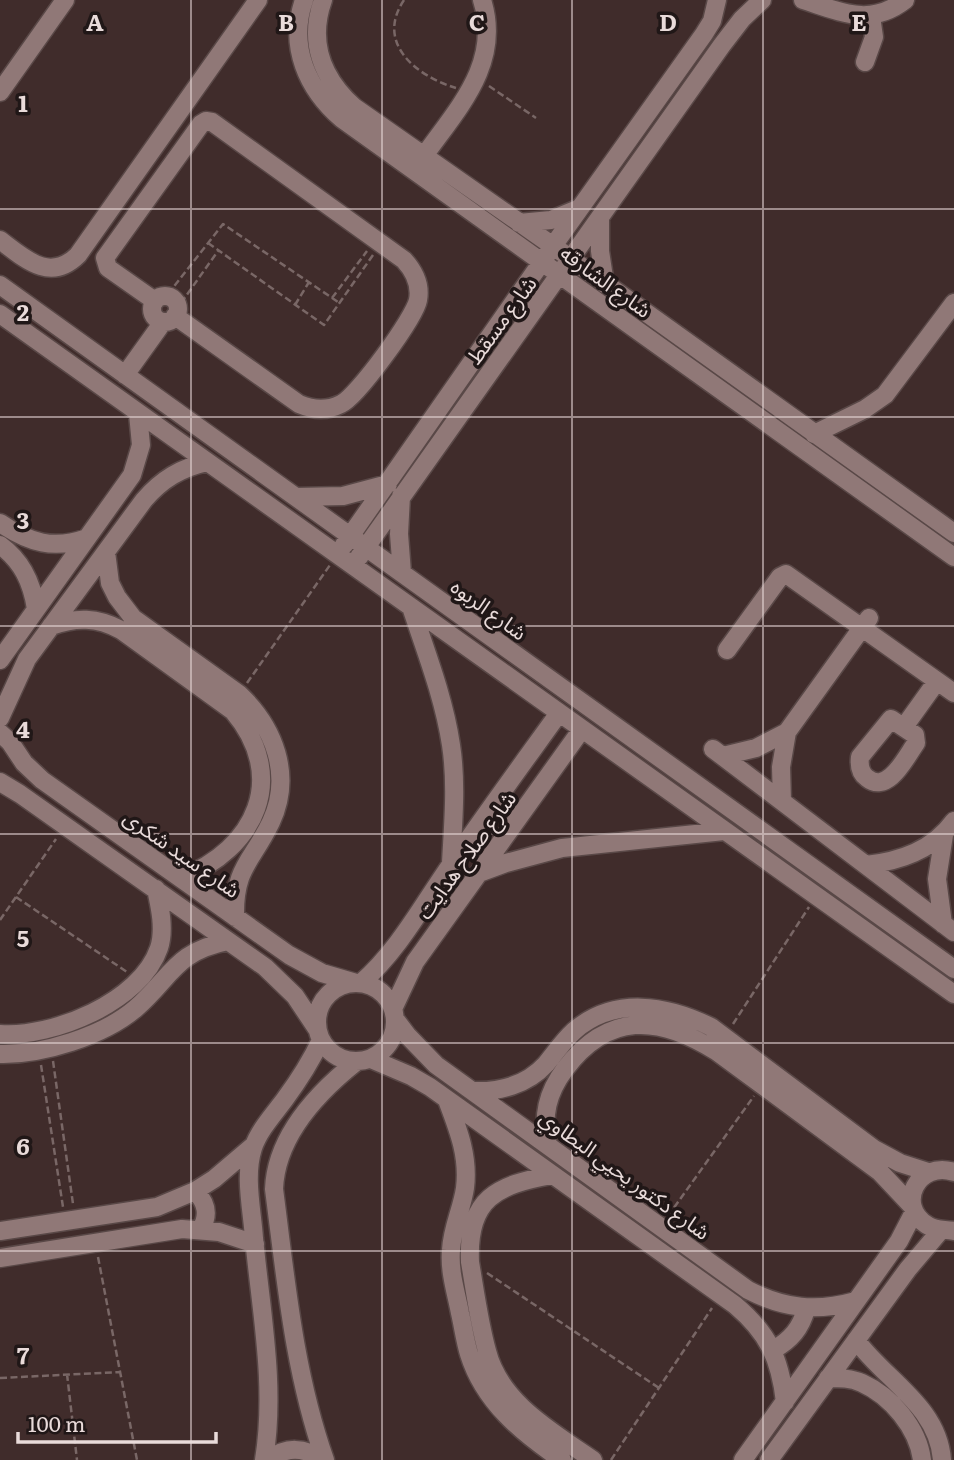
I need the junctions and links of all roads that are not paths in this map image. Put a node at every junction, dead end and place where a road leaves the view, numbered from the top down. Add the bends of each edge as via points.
1 (65, 0) edge
2 (258, 0) edge
3 (304, 0) edge
4 (323, 0) edge
5 (482, 0) edge
6 (716, 0) edge
7 (762, 0) edge
8 (803, 0) edge
9 (905, 0) edge
10 (871, 16) junction
11 (865, 62) dead end
12 (0, 92) edge
13 (424, 156) junction
14 (580, 208) junction
15 (600, 217) junction
16 (519, 223) junction
17 (0, 240) edge
18 (553, 246) junction
19 (570, 259) junction
20 (542, 262) junction
21 (559, 274) junction
22 (605, 284) junction
23 (0, 285) edge
24 (954, 303) edge
25 (165, 310) junction
26 (0, 314) edge
27 (120, 371) junction
28 (138, 414) junction
29 (814, 434) junction
30 (208, 462) junction
31 (132, 475) junction
32 (395, 489) junction
33 (152, 490) junction
34 (296, 497) junction
35 (0, 523) edge
36 (954, 533) edge
37 (351, 536) junction
38 (87, 538) junction
39 (37, 543) junction
40 (0, 545) edge
41 (366, 547) junction
42 (106, 552) junction
43 (337, 554) junction
44 (954, 557) edge
45 (22, 566) junction
46 (354, 566) junction
47 (402, 573) junction
48 (117, 597) junction
49 (411, 607) junction
50 (36, 609) junction
51 (101, 621) junction
52 (866, 623) junction
53 (51, 626) junction
54 (727, 650) dead end
55 (0, 660) edge
56 (937, 681) junction
57 (954, 693) edge
58 (559, 713) junction
59 (0, 718) edge
60 (904, 727) dead end
61 (582, 729) junction
62 (787, 732) junction
63 (0, 733) edge
64 (0, 782) edge
65 (782, 801) junction
66 (949, 828) edge
67 (724, 831) junction
68 (230, 849) junction
69 (246, 861) junction
70 (804, 861) junction
71 (451, 863) junction
72 (866, 865) junction
73 (480, 873) junction
74 (181, 878) junction
75 (792, 879) junction
76 (156, 889) junction
77 (235, 917) junction
78 (949, 928) edge
79 (228, 941) junction
80 (159, 948) junction
81 (179, 961) junction
82 (954, 969) edge
83 (359, 983) junction
84 (954, 995) edge
85 (394, 1014) junction
86 (0, 1034) edge
87 (319, 1035) junction
88 (0, 1054) edge
89 (363, 1060) junction
90 (531, 1076) junction
91 (472, 1091) junction
92 (551, 1091) junction
93 (447, 1100) junction
94 (254, 1145) junction
95 (548, 1145) junction
96 (944, 1168) edge
97 (552, 1175) junction
98 (195, 1191) junction
99 (461, 1205) junction
100 (913, 1209) junction
101 (479, 1210) junction
102 (201, 1229) junction
103 (949, 1230) edge
104 (0, 1231) edge
105 (255, 1244) junction
106 (0, 1258) edge
107 (856, 1301) junction
108 (806, 1309) junction
109 (856, 1340) junction
110 (773, 1350) junction
111 (828, 1378) junction
112 (785, 1402) junction
113 (267, 1460) edge
114 (323, 1460) edge
115 (562, 1460) edge
116 (593, 1460) edge
117 (743, 1460) edge
118 (769, 1460) edge
119 (922, 1460) edge
120 (942, 1460) edge

1 - 12 street
2 - 17 street via 68,264 40,266
3 - 20 street, شارع الشارقه via 299,51 304,71 326,106
4 - 13 street, شارع الشارقه via 316,35 326,75 354,107
5 - 13 street via 487,43 475,83
6 - 14 street, شارع مسقط via 705,34
7 - 15 street, شارع مسقط via 731,32
8 - 10 street via 846,14
9 - 10 street
10 - 11 street via 873,37
13 - 16 street, شارع الشارقه
14 - 16 street via 551,220
14 - 18 street, شارع مسقط
15 - 19 street, شارع مسقط
15 - 22 street
16 - 18 street, شارع الشارقه
18 - 19 street, شارع الشارقه
18 - 20 street, شارع مسقط
19 - 21 street, شارع مسقط
19 - 22 street, شارع الشارقه
20 - 21 street, شارع الشارقه
20 - 32 street, شارع مسقط
21 - 32 street, شارع مسقط
21 - 44 street, شارع الشارقه
22 - 29 street, شارع الشارقه
23 - 27 street, شارع الربوه
24 - 29 street via 885,395 865,410
25 - 25 street via 108,268 106,258 206,121 404,260 419,291 410,318 356,394 337,407 314,409 299,404
25 - 27 street
26 - 28 street
27 - 34 street, شارع الربوه
28 - 30 street
28 - 31 street via 141,445
29 - 36 street, شارع الشارقه
30 - 33 street via 177,471
30 - 43 street
31 - 33 street via 145,478
31 - 38 street
32 - 34 street
32 - 37 street, شارع مسقط
32 - 41 street, شارع مسقط
32 - 47 street
33 - 42 street
34 - 37 street, شارع الربوه
35 - 39 street
37 - 41 street, شارع الربوه
37 - 43 street, شارع مسقط
38 - 39 street via 63,544
38 - 50 street
39 - 45 street via 33,557
40 - 45 street
41 - 46 street, شارع مسقط
41 - 47 street, شارع الربوه
42 - 48 street via 108,575
42 - 53 street
43 - 46 street
45 - 50 street
46 - 49 street
47 - 70 street, شارع الربوه
48 - 51 street via 105,606
48 - 69 street via 132,618 239,694 270,733 279,761 278,802 272,821
49 - 58 street
49 - 71 street via 438,688 451,746
50 - 55 street
51 - 53 street via 84,618
51 - 68 street via 121,630 233,711 250,733 260,759 260,796 246,830
52 - 54 street via 786,574
52 - 56 street
52 - 62 street
53 - 59 street via 20,671
56 - 57 street
56 - 60 street
58 - 61 street
58 - 71 street, شارع صلاح هدايت
61 - 67 street
61 - 73 street, شارع صلاح هدايت
62 - 65 street via 781,766
62 - 65 street via 756,748 718,752
63 - 74 street, شارع سيد شكرى via 42,780
64 - 76 street
65 - 72 street
66 - 72 street via 908,856
66 - 78 street via 937,879
67 - 73 street via 562,848
67 - 75 street
68 - 69 street via 236,858
68 - 74 street via 215,862
69 - 77 street via 236,888
70 - 75 street
70 - 82 street, شارع الربوه
71 - 83 street, شارع صلاح هدايت via 395,947
72 - 78 street
73 - 85 street, شارع صلاح هدايت via 415,962
74 - 77 street, شارع سيد شكرى
75 - 84 street
76 - 79 street
76 - 80 street via 162,928
77 - 83 street, شارع سيد شكرى via 305,965
79 - 81 street
79 - 87 street via 281,981
80 - 81 street
80 - 86 street via 125,993 91,1013 28,1034
81 - 88 street via 148,996 101,1030 45,1049
83 - 85 street via 380,991
83 - 87 street via 345,984 326,996 317,1017
85 - 89 street via 392,1038 380,1054
85 - 91 street, شارع دكتور يحيي البطاوي via 421,1051
87 - 89 street via 335,1056
87 - 94 street via 308,1066
89 - 93 street, شارع دكتور يحيي البطاوي via 411,1076
89 - 114 street via 322,1093 290,1134 275,1175 293,1339
90 - 91 street via 503,1089
90 - 92 street
90 - 96 street via 574,1031 615,1008 681,1014 725,1036 874,1149 900,1163
91 - 95 street, شارع دكتور يحيي البطاوي
92 - 95 street via 545,1118
92 - 100 street via 588,1042 602,1033 633,1025 688,1035 880,1172
93 - 97 street, شارع دكتور يحيي البطاوي
93 - 99 street via 465,1155
94 - 98 street
94 - 105 street via 249,1180
95 - 108 street, شارع دكتور يحيي البطاوي via 748,1290 766,1300
96 - 100 street via 916,1184
97 - 101 street via 506,1187
97 - 110 street, شارع دكتور يحيي البطاوي via 721,1295 750,1318
98 - 102 street via 207,1213
98 - 104 street via 157,1207
99 - 101 street
99 - 115 street via 452,1237 451,1270 469,1354 491,1397 507,1416
100 - 103 street via 925,1225
100 - 107 street via 899,1241
101 - 116 street via 470,1262 487,1353 495,1372 538,1422
102 - 105 street
102 - 106 street
103 - 109 street via 920,1253
105 - 113 street via 269,1380
107 - 108 street, شارع دكتور يحيي البطاوي
107 - 112 street
108 - 110 street via 791,1338
109 - 111 street
109 - 120 street via 923,1410 935,1430
110 - 112 street, شارع دكتور يحيي البطاوي
111 - 118 street
111 - 119 street via 861,1382 875,1390 907,1420
112 - 117 street
113 - 114 street via 290,1449

